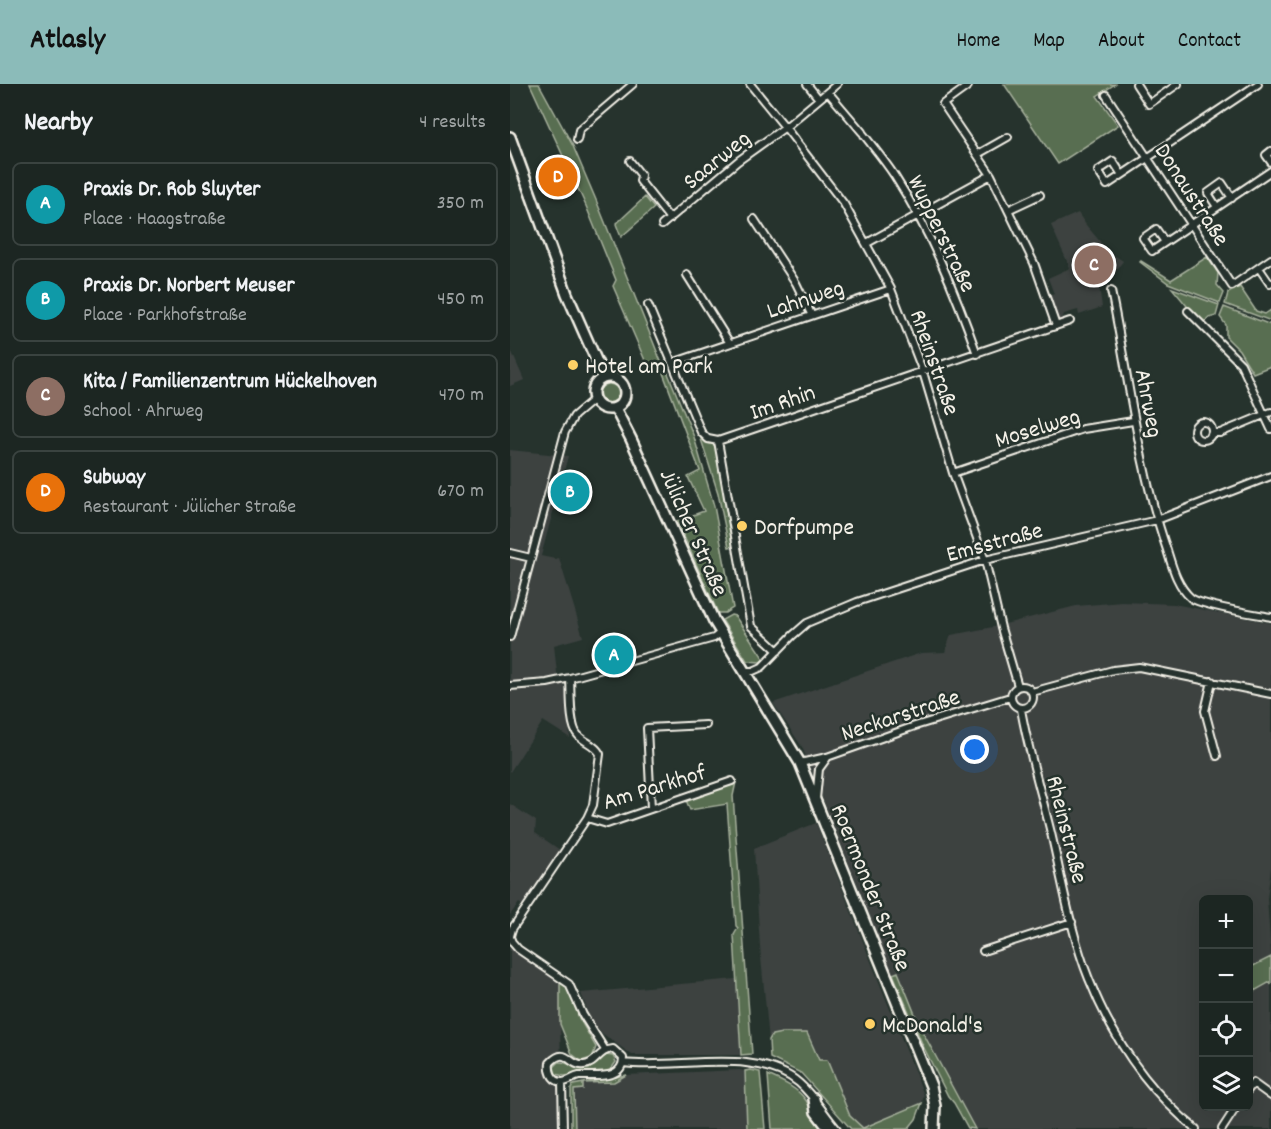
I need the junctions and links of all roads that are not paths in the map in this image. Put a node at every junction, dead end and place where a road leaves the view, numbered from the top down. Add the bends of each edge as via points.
1 (633, 84) edge
2 (750, 84) edge
3 (807, 84) edge
4 (837, 84) edge
5 (1136, 84) edge
6 (1178, 84) edge
7 (1258, 84) edge
8 (968, 86) dead end
9 (828, 92) junction
10 (1106, 95) dead end
11 (819, 99) junction
12 (785, 127) junction
13 (510, 137) edge
14 (1008, 137) dead end
15 (577, 140) dead end
16 (1271, 152) edge
17 (978, 154) junction
18 (1148, 158) junction
19 (630, 161) dead end
20 (1271, 162) edge
21 (1271, 171) edge
22 (991, 175) junction
23 (1122, 175) dead end
24 (1040, 195) dead end
25 (1232, 198) junction
26 (1217, 207) junction
27 (1008, 210) junction
28 (918, 215) junction
29 (670, 219) junction
30 (754, 219) dead end
31 (1192, 224) junction
32 (662, 225) dead end
33 (1165, 242) dead end
34 (867, 243) junction
35 (1271, 259) edge
36 (1258, 268) junction
37 (687, 275) dead end
38 (1271, 283) edge
39 (891, 289) junction
40 (1111, 291) dead end
41 (648, 305) dead end
42 (1188, 310) dead end
43 (811, 315) junction
44 (1070, 321) dead end
45 (1056, 326) junction
46 (729, 342) junction
47 (977, 354) junction
48 (672, 363) junction
49 (923, 372) junction
50 (604, 378) junction
51 (594, 399) junction
52 (615, 408) junction
53 (1268, 414) edge
54 (1133, 421) junction
55 (1271, 429) edge
56 (1212, 433) dead end
57 (718, 441) junction
58 (953, 473) junction
59 (1271, 476) edge
60 (1156, 520) junction
61 (510, 553) edge
62 (531, 558) junction
63 (985, 560) junction
64 (1271, 617) edge
65 (720, 633) junction
66 (510, 637) edge
67 (778, 651) junction
68 (744, 670) junction
69 (570, 678) junction
70 (1212, 681) junction
71 (510, 686) edge
72 (1018, 686) junction
73 (1032, 692) junction
74 (1271, 694) edge
75 (1010, 697) junction
76 (1021, 709) junction
77 (706, 725) dead end
78 (1217, 756) dead end
79 (827, 757) junction
80 (800, 763) junction
81 (732, 781) dead end
82 (816, 799) junction
83 (651, 808) junction
84 (587, 818) junction
85 (1072, 922) junction
86 (510, 936) edge
87 (984, 951) dead end
88 (605, 1050) junction
89 (623, 1063) junction
90 (562, 1082) junction
91 (1253, 1083) edge
92 (1271, 1096) edge
93 (814, 1099) junction
94 (1235, 1111) edge
95 (563, 1129) edge
96 (829, 1129) edge
97 (837, 1129) edge
98 (934, 1129) edge
99 (1196, 1129) edge
100 (1222, 1129) edge

1 - 15 street via 579,130
2 - 12 street, Rheinstraße
3 - 11 street
4 - 9 street, Saarweg
5 - 6 street via 1149,104
7 - 18 street
8 - 17 street via 943,104
9 - 11 street, Saarweg
9 - 28 street, Wupperstraße via 894,174
10 - 18 street, Donaustraße
11 - 12 street, Saarweg
12 - 29 street, Saarweg
12 - 34 street, Rheinstraße via 844,204
13 - 50 main road via 567,294
14 - 17 street
16 - 20 street via 1266,155
17 - 22 street
18 - 23 street
18 - 31 street, Donaustraße
19 - 29 street, Saarweg via 641,175 640,182
21 - 25 street
22 - 27 street
22 - 28 street
24 - 27 street
25 - 26 street
25 - 26 street via 1222,183 1208,193
26 - 31 street
27 - 45 street via 1034,263
28 - 34 street
28 - 47 street, Wupperstraße via 943,263
29 - 32 street, Saarweg
30 - 43 street via 796,283
31 - 33 street
31 - 36 street, Donaustraße via 1232,286
34 - 39 street, Rheinstraße
35 - 36 street, Donaustraße
36 - 38 street
37 - 46 street
39 - 43 street, Lahnweg
39 - 49 street, Rheinstraße
40 - 54 street, Ahrweg
41 - 48 street
42 - 53 street via 1241,364
43 - 46 street, Lahnweg
44 - 45 street, Im Rhin
45 - 47 street, Im Rhin
46 - 48 street, Lahnweg
47 - 49 street, Im Rhin
48 - 57 street via 701,432
49 - 57 street, Im Rhin
49 - 58 street, Rheinstraße
50 - 51 main road via 595,385
50 - 52 main road via 616,379 624,387 624,400
51 - 52 main road via 604,408
51 - 62 street via 574,416 566,432
52 - 65 main road, Jülicher Straße
53 - 55 street
53 - 56 street
54 - 58 street, Moselweg via 1083,429
54 - 60 street, Ahrweg
57 - 67 street via 751,626
58 - 63 street, Rheinstraße
59 - 60 street, Emsstraße
60 - 63 street, Emsstraße
60 - 64 street, Ahrweg via 1175,573 1191,597
61 - 62 street
62 - 66 street
63 - 67 street, Emsstraße via 856,602 807,623
63 - 72 street, Rheinstraße
65 - 68 main road, Jülicher Straße
65 - 69 street via 714,638
67 - 68 street, Emsstraße via 762,667
68 - 80 main road, Roermonder Straße
69 - 71 street
69 - 84 street, Am Parkhof via 573,727 600,754 593,805
70 - 73 street via 1139,666
70 - 74 street
70 - 78 street via 1204,711
72 - 73 street via 1026,686
72 - 75 street
73 - 76 street via 1030,704
75 - 76 street, Rheinstraße
75 - 79 street, Neckarstraße
76 - 85 street, Rheinstraße
77 - 83 street via 647,728
79 - 80 street, Neckarstraße
79 - 82 street via 819,769
80 - 82 main road, Roermonder Straße
81 - 83 street, Am Parkhof
82 - 98 main road, Roermonder Straße via 931,1086
83 - 84 street, Am Parkhof via 607,824
84 - 86 street, Am Parkhof
85 - 87 street
85 - 99 street, Rheinstraße via 1088,977 1127,1054 1177,1113
86 - 88 street, Am Parkhof via 518,949 569,984
88 - 89 street via 613,1049
88 - 90 street via 584,1065 564,1055 555,1058 549,1068 553,1077
89 - 90 street via 610,1075 581,1076
89 - 93 street via 746,1062 770,1066 798,1082
90 - 95 street
91 - 92 street
93 - 96 main road via 816,1112
93 - 97 street
94 - 100 street

